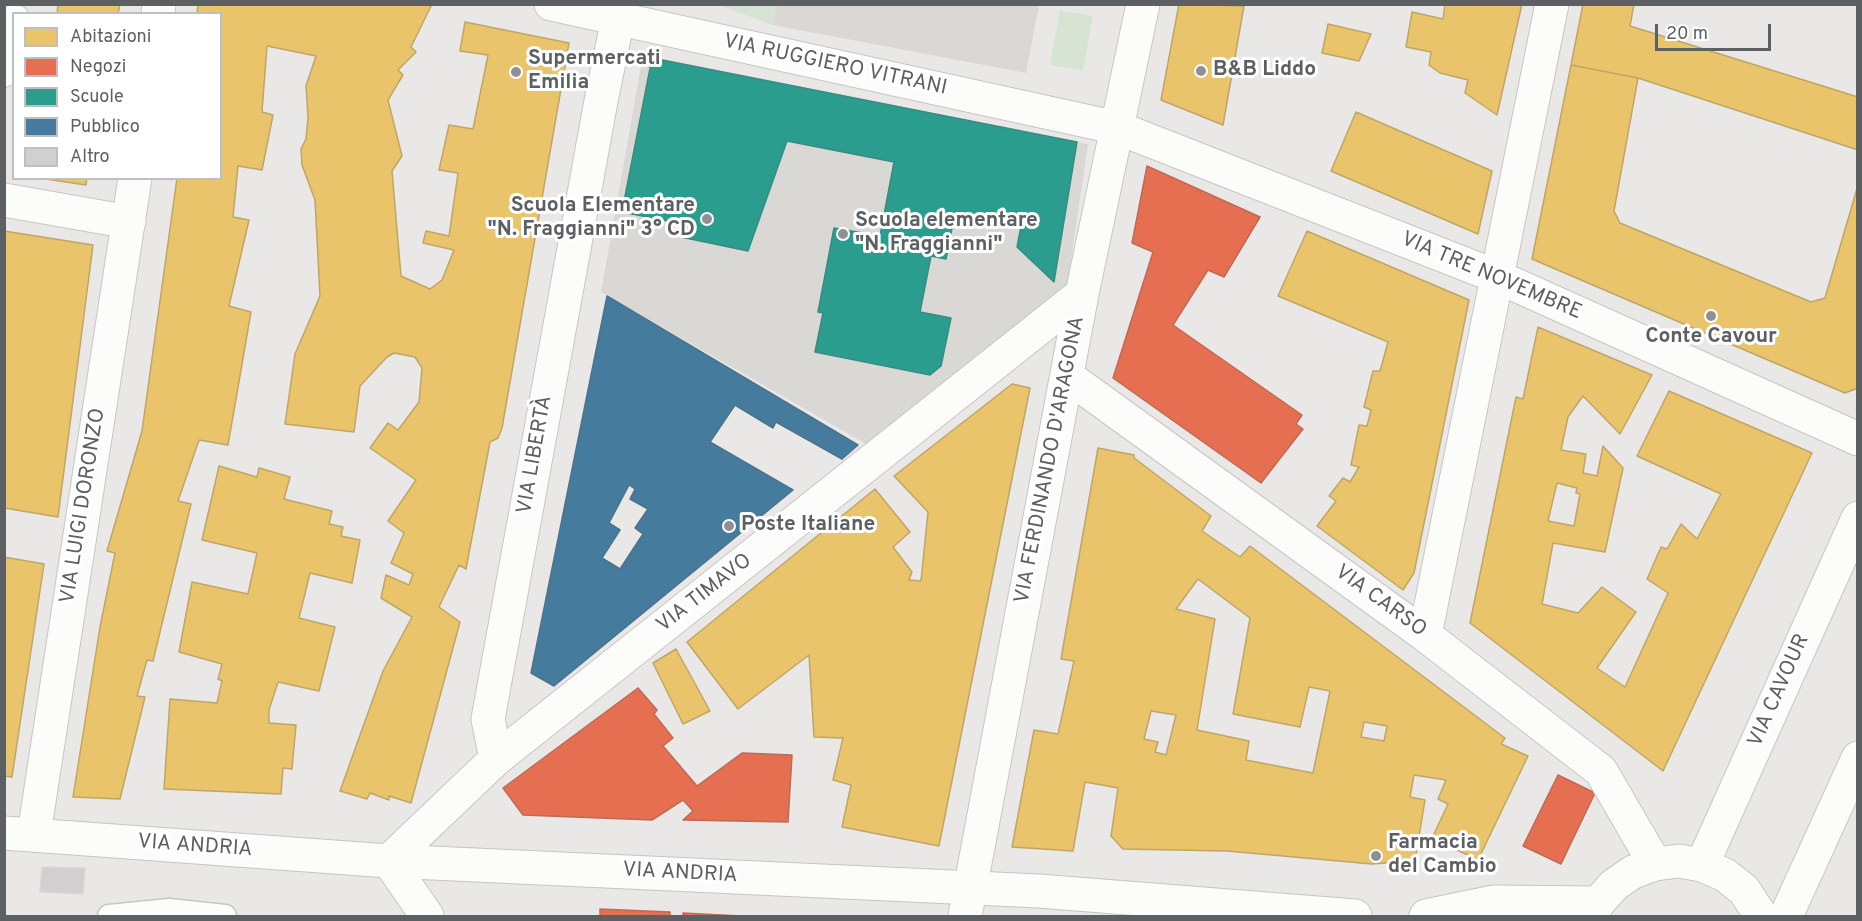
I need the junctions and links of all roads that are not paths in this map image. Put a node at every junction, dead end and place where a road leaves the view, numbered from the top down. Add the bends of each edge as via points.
1 (551, 4) edge
2 (1143, 4) edge
3 (1552, 4) edge
4 (620, 12) edge
5 (1118, 128) junction
6 (135, 180) edge
7 (4, 200) edge
8 (129, 222) junction
9 (1498, 277) junction
10 (1082, 294) junction
11 (1067, 376) junction
12 (1857, 439) edge
13 (1857, 518) edge
14 (1425, 635) junction
15 (1857, 758) edge
16 (496, 759) junction
17 (19, 833) edge
18 (389, 861) junction
19 (1655, 864) junction
20 (1702, 865) junction
21 (968, 903) edge
22 (1595, 910) edge
23 (110, 916) edge
24 (225, 916) edge
25 (428, 916) edge
26 (1355, 916) edge
27 (1426, 916) edge
28 (1761, 916) edge
29 (1786, 916) edge

1 - 4 street, VIA RUGGIERO VITRANI
2 - 5 street, VIA FERDINANDO D'ARAGONA
3 - 9 street
4 - 5 street, VIA RUGGIERO VITRANI
4 - 16 street, VIA LIBERTÀ via 488,719
5 - 9 street, VIA TRE NOVEMBRE
5 - 10 street, VIA FERDINANDO D'ARAGONA
6 - 8 street, VIA LUIGI DORONZO
7 - 8 street
8 - 17 street, VIA LUIGI DORONZO
9 - 12 street, VIA TRE NOVEMBRE
9 - 14 street
10 - 11 street, VIA FERDINANDO D'ARAGONA
10 - 16 street, VIA TIMAVO
11 - 14 street, VIA CARSO
11 - 21 street, VIA FERDINANDO D'ARAGONA
13 - 20 street, VIA CAVOUR
14 - 19 street, VIA CARSO via 1601,771
15 - 29 street
16 - 18 street
17 - 18 street, VIA ANDRIA
18 - 21 street, VIA ANDRIA
18 - 25 street
19 - 20 street via 1679,861
19 - 22 street via 1614,885
20 - 28 street via 1725,874 1744,890
21 - 26 street, VIA ANDRIA via 1039,891
22 - 27 street via 1494,902
23 - 24 lane via 169,910

